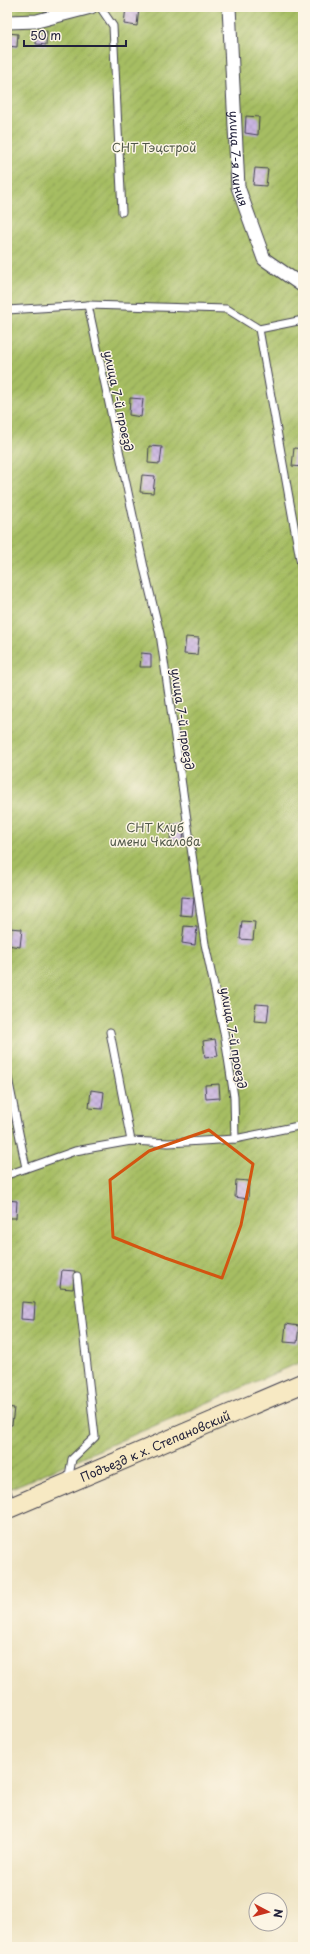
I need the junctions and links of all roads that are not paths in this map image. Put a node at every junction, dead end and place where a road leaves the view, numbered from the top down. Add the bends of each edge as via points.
1 (91, 7) edge
2 (100, 7) edge
3 (229, 7) edge
4 (7, 22) edge
5 (122, 212) dead end
6 (303, 286) edge
7 (88, 305) junction
8 (7, 310) edge
9 (303, 320) edge
10 (259, 330) junction
11 (303, 576) edge
12 (110, 1032) dead end
13 (7, 1073) edge
14 (303, 1125) edge
15 (235, 1139) junction
16 (131, 1141) junction
17 (26, 1168) junction
18 (7, 1175) edge
19 (77, 1276) dead end
20 (303, 1383) edge
21 (67, 1484) junction
22 (9, 1502) edge

1 - 4 street via 37,21
2 - 5 lane via 113,26
3 - 6 street, улица 7-я линия via 238,187 264,259
7 - 8 lane
7 - 10 lane via 228,309
7 - 15 lane, улица 7-й проезд via 160,634 205,944 225,1039 234,1098
9 - 10 lane
10 - 11 lane
12 - 16 lane
13 - 17 lane
14 - 15 lane
15 - 16 lane
16 - 17 lane via 75,1151
17 - 18 lane
19 - 21 lane via 95,1437 72,1459
20 - 21 street, Подъезд к х. Степановский
21 - 22 street, Подъезд к х. Степановский

